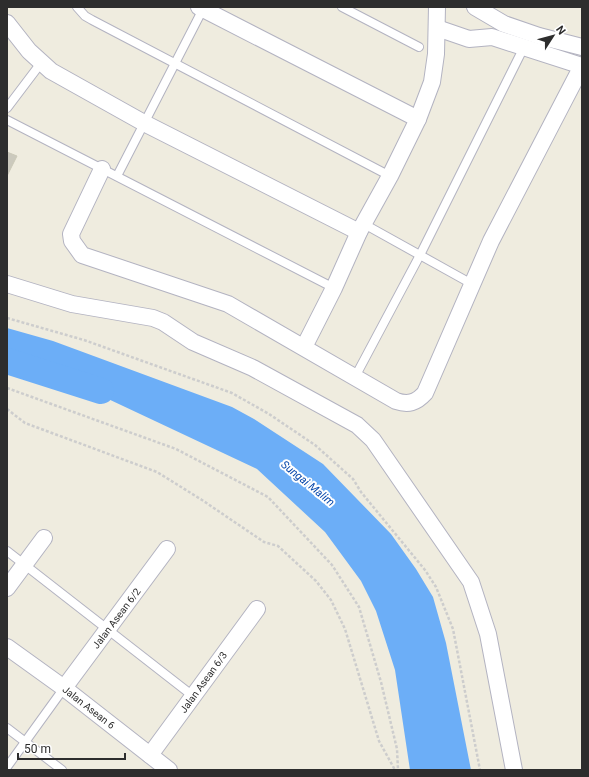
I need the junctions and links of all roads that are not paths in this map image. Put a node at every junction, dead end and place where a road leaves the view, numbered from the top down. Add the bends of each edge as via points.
1 (77, 7) edge
2 (342, 7) edge
3 (437, 7) edge
4 (475, 7) edge
5 (202, 8) edge
6 (7, 23) edge
7 (437, 28) junction
8 (524, 46) junction
9 (419, 47) dead end
10 (582, 47) edge
11 (41, 63) junction
12 (174, 63) junction
13 (582, 66) edge
14 (7, 108) edge
15 (418, 118) junction
16 (7, 120) edge
17 (144, 123) junction
18 (109, 173) junction
19 (390, 176) junction
20 (362, 228) junction
21 (420, 255) junction
22 (7, 284) edge
23 (472, 284) junction
24 (334, 288) junction
25 (304, 347) junction
26 (354, 377) junction
27 (44, 538) dead end
28 (167, 549) dead end
29 (7, 551) edge
30 (24, 564) junction
31 (7, 588) edge
32 (257, 609) dead end
33 (107, 630) junction
34 (7, 647) edge
35 (64, 688) junction
36 (192, 696) junction
37 (7, 728) edge
38 (26, 742) junction
39 (150, 755) junction
40 (7, 767) edge
41 (62, 770) edge
42 (169, 770) edge
43 (514, 770) edge

1 - 12 lane via 85,16
2 - 9 lane
3 - 7 street
4 - 10 street via 504,24
5 - 12 lane
5 - 15 street
6 - 11 street
7 - 8 street via 469,39 492,37
7 - 15 street via 432,82
8 - 13 street
8 - 21 lane
11 - 14 lane
11 - 17 street
12 - 17 lane
12 - 19 lane
13 - 23 street
15 - 19 street
16 - 18 lane
17 - 18 lane
17 - 20 street
18 - 24 lane
18 - 25 street via 71,234 72,242 82,254 228,304
19 - 20 street
20 - 21 lane
20 - 24 street
21 - 23 lane
21 - 26 lane
22 - 43 street via 72,304 163,322 193,342 253,368 364,431 471,582 488,634
23 - 26 street via 425,393 418,400 412,403 396,401
24 - 25 street
25 - 26 street
27 - 30 street
28 - 33 street, Jalan Asean 6/2
29 - 30 lane
30 - 31 street
30 - 33 lane
32 - 36 street, Jalan Asean 6/3
33 - 35 street, Jalan Asean 6/2
33 - 36 lane
34 - 35 street, Jalan Asean 6
35 - 38 lane
35 - 39 street, Jalan Asean 6
36 - 39 street, Jalan Asean 6/3
37 - 38 lane
38 - 40 lane
38 - 41 lane
39 - 42 street, Jalan Asean 6

